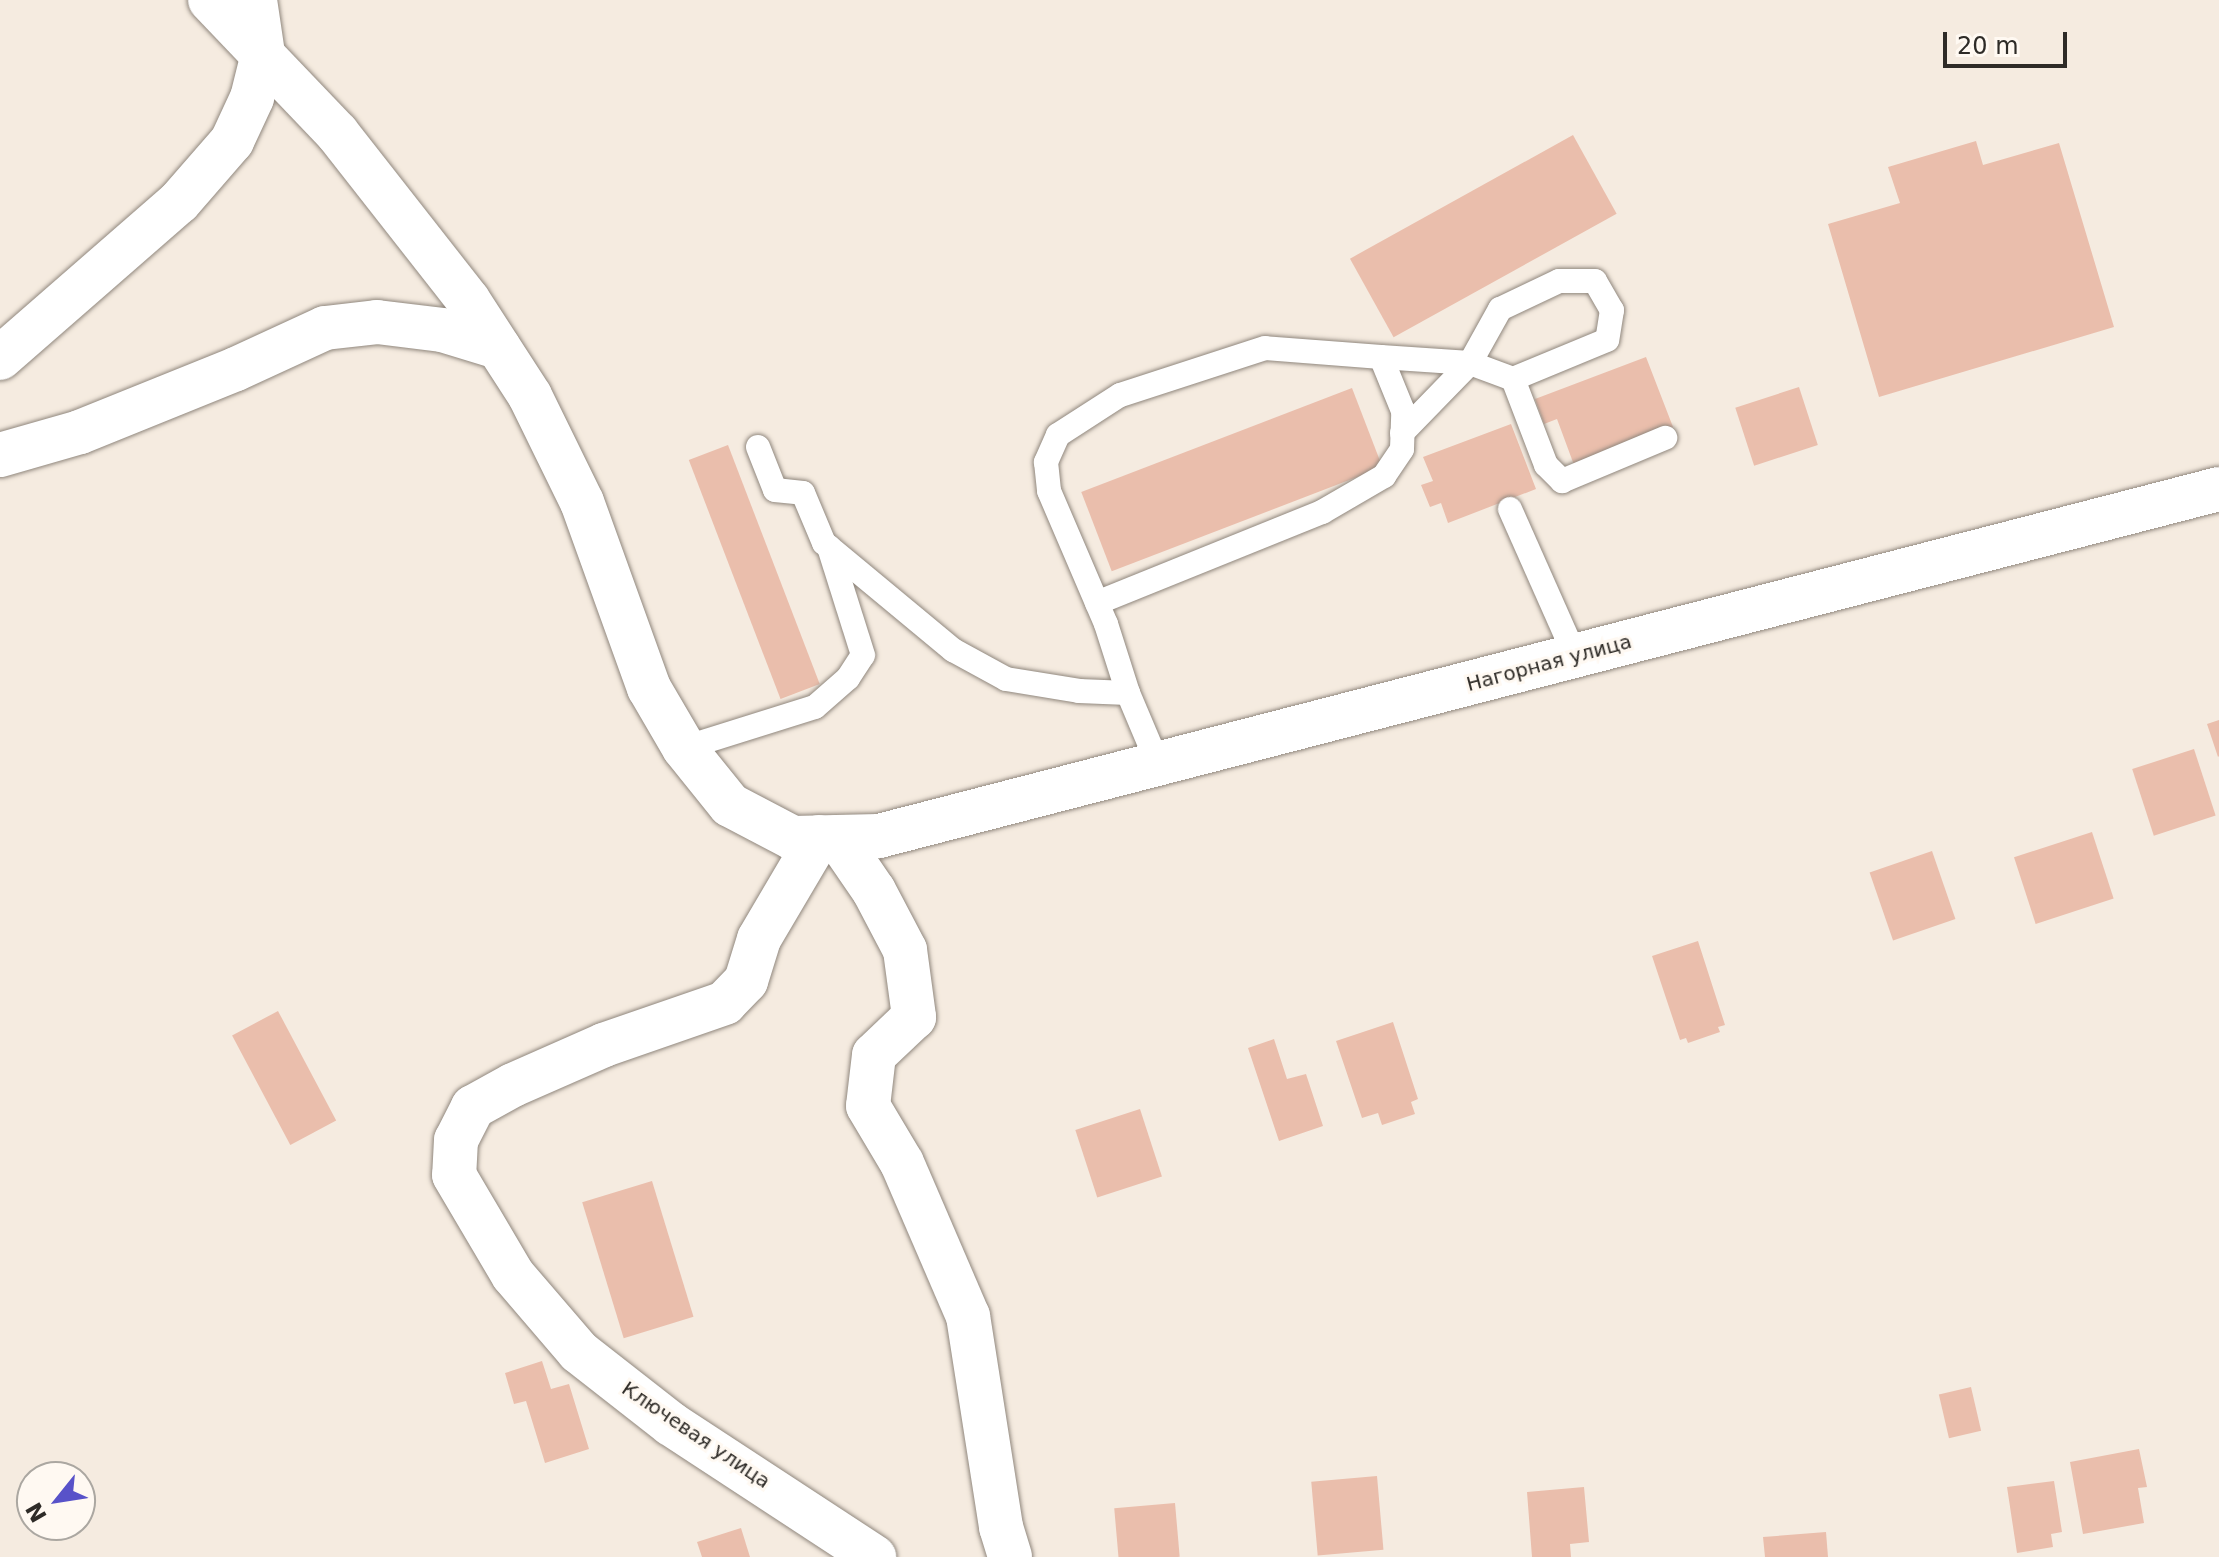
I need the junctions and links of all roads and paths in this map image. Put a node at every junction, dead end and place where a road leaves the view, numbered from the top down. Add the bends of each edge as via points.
1 (210, 0) edge
2 (255, 0) edge
3 (263, 54) junction
4 (498, 347) junction
5 (1381, 357) junction
6 (0, 358) edge
7 (1470, 363) junction
8 (1513, 379) junction
9 (1402, 433) junction
10 (1665, 438) dead end
11 (758, 447) dead end
12 (0, 455) edge
13 (2219, 489) edge
14 (1510, 509) dead end
15 (829, 547) junction
16 (1097, 603) junction
17 (1575, 656) junction
18 (1128, 693) junction
19 (684, 748) junction
20 (1158, 764) junction
21 (845, 837) junction
22 (874, 1557) edge
23 (1010, 1557) edge

1 - 3 street
2 - 3 street
3 - 4 street via 337,133 468,300
3 - 6 street via 252,98 232,141 179,202
4 - 12 street via 442,330 377,322 325,328 80,432
4 - 19 street via 530,396 582,502 649,688
5 - 7 lane
5 - 9 lane via 1403,411
5 - 16 lane via 1265,348 1120,395 1058,435 1046,462 1049,491
7 - 8 lane
7 - 8 lane via 1500,309 1559,281 1595,281 1612,310 1607,340
7 - 9 lane
8 - 10 lane via 1546,465 1562,481
9 - 16 lane via 1402,449 1384,476 1322,512
11 - 15 lane via 775,490 803,493
13 - 17 street, Нагорная улица
14 - 17 lane
15 - 18 lane via 953,650 1006,679
15 - 19 lane via 863,655 848,678 815,707
16 - 18 lane
17 - 20 street, Нагорная улица
18 - 20 lane
19 - 21 street via 730,805 793,838
20 - 21 street, Нагорная улица
21 - 22 street, Ключевая улица via 759,939 746,981 725,1003 604,1045 473,1107 456,1140 454,1175 513,1275 579,1352 671,1424
21 - 23 street via 905,950 914,1017 874,1055 868,1106 902,1163 968,1316

